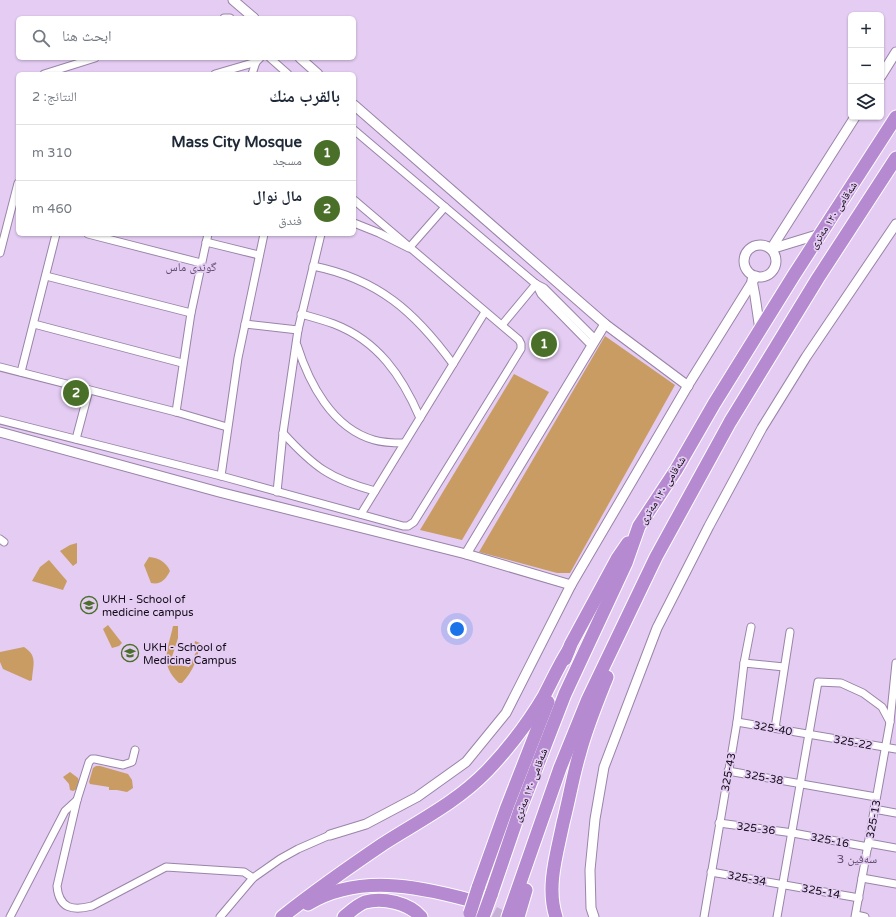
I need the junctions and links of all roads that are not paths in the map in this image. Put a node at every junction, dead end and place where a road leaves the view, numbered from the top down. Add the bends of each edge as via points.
1 (233, 0) edge
2 (252, 16) edge
3 (896, 52) edge
4 (89, 60) edge
5 (258, 60) edge
6 (272, 60) edge
7 (302, 60) edge
8 (884, 71) edge
9 (50, 72) edge
10 (221, 72) edge
11 (253, 72) edge
12 (286, 72) edge
13 (316, 72) edge
14 (356, 107) edge
15 (896, 118) edge
16 (853, 120) edge
17 (356, 132) edge
18 (896, 158) edge
19 (16, 191) edge
20 (356, 202) edge
21 (444, 207) junction
22 (896, 224) edge
23 (356, 225) edge
24 (820, 234) junction
25 (56, 236) edge
26 (96, 236) edge
27 (264, 236) edge
28 (320, 236) edge
29 (207, 238) edge
30 (409, 248) junction
31 (771, 249) junction
32 (0, 253) edge
33 (259, 255) junction
34 (201, 263) junction
35 (312, 266) junction
36 (46, 276) junction
37 (753, 277) junction
38 (536, 284) junction
39 (485, 312) junction
40 (191, 313) junction
41 (302, 314) junction
42 (34, 324) junction
43 (244, 324) junction
44 (605, 324) junction
45 (502, 325) junction
46 (298, 330) junction
47 (760, 331) junction
48 (296, 342) junction
49 (594, 342) junction
50 (182, 363) junction
51 (453, 364) junction
52 (0, 367) edge
53 (21, 372) junction
54 (688, 386) junction
55 (89, 390) junction
56 (176, 412) junction
57 (420, 418) junction
58 (0, 420) edge
59 (228, 427) junction
60 (0, 432) edge
61 (283, 433) junction
62 (76, 439) junction
63 (404, 443) junction
64 (221, 476) junction
65 (374, 491) junction
66 (277, 492) junction
67 (360, 514) junction
68 (639, 526) junction
69 (466, 554) junction
70 (656, 557) junction
71 (571, 585) junction
72 (751, 627) dead end
73 (790, 632) dead end
74 (568, 650) junction
75 (744, 663) junction
76 (896, 663) edge
77 (784, 667) junction
78 (737, 722) junction
79 (890, 722) junction
80 (775, 728) junction
81 (809, 734) junction
82 (885, 748) junction
83 (135, 750) dead end
84 (896, 750) edge
85 (728, 771) junction
86 (800, 784) junction
87 (876, 797) junction
88 (77, 800) junction
89 (874, 809) junction
90 (896, 813) edge
91 (720, 823) junction
92 (793, 833) junction
93 (330, 835) joint
94 (868, 845) junction
95 (896, 848) edge
96 (711, 872) junction
97 (253, 878) junction
98 (862, 878) junction
99 (783, 884) junction
100 (896, 884) edge
101 (859, 898) junction
102 (470, 910) edge
103 (515, 912) edge
104 (855, 916) edge
105 (10, 917) edge
106 (220, 917) edge
107 (282, 917) edge
108 (286, 917) edge
109 (344, 917) edge
110 (421, 917) edge
111 (483, 917) edge
112 (556, 917) edge
113 (594, 917) edge
114 (704, 917) edge
115 (778, 917) edge
116 (865, 917) edge

1 - 2 street
3 - 8 street
4 - 9 street
5 - 10 street
5 - 11 street
6 - 12 street
7 - 13 street
14 - 44 street
15 - 24 highway, شەقامی ١٢٠ مەتری
16 - 31 street
17 - 21 street
18 - 70 highway, شەقامی ١٢٠ مەتری via 730,422
19 - 32 street
20 - 30 street
21 - 30 street
21 - 38 street
22 - 113 street via 806,357 762,428 657,628 604,767 595,818 590,870 591,908
23 - 30 street
24 - 31 street
24 - 47 highway, شەقامی ١٢٠ مەتری
25 - 36 street
26 - 34 street
27 - 33 street
28 - 35 street
29 - 33 street
29 - 34 street
30 - 39 street
31 - 37 street via 776,258 775,268 768,275
31 - 37 street via 766,246 755,246 747,253 744,263
33 - 43 street
34 - 40 street
35 - 41 street
35 - 51 street via 349,276 386,295 430,333
36 - 40 street
36 - 42 street
37 - 47 street
37 - 54 street
38 - 45 street
38 - 49 street via 541,294
39 - 45 street
39 - 51 street
40 - 50 street
41 - 46 street
41 - 57 street via 335,324 376,350 401,379
42 - 50 street
42 - 53 street
43 - 46 street
43 - 59 street
44 - 49 street
44 - 54 street
45 - 67 street via 519,340 521,348 414,522 406,526
46 - 48 street
47 - 68 highway, شەقامی ١٢٠ مەتری
48 - 61 street
48 - 63 street via 312,381 338,418 350,429 374,440
49 - 69 street
50 - 56 street
51 - 57 street
52 - 53 street
53 - 55 street
54 - 71 street
55 - 56 street
55 - 62 street
56 - 59 street
57 - 63 street
58 - 62 street
59 - 64 street
60 - 69 street via 219,492
61 - 65 street via 320,469 341,481
61 - 66 street
62 - 64 street
63 - 65 street
64 - 66 street
65 - 67 street
66 - 67 street
68 - 74 highway via 617,559
68 - 111 highway, شەقامی ١٢٠ مەتری, bridge via 626,563 565,694 520,810
69 - 71 street
70 - 103 highway, شەقامی ١٢٠ مەتری via 588,699 567,752
70 - 112 highway via 580,751 555,864 552,895
71 - 93 street via 506,713 466,762 418,797 366,824
72 - 75 street, 325-43
73 - 77 street
74 - 102 highway, bridge via 509,800
74 - 107 highway via 523,730 470,787 451,803 385,843
75 - 77 street
75 - 78 street, 325-43
76 - 79 street, 325-13
77 - 80 street
78 - 80 street, 325-40
78 - 85 street, 325-43
79 - 81 street via 882,707 863,693 841,683 818,682
79 - 82 street, 325-13
80 - 81 street, 325-40
81 - 82 street, 325-22
81 - 86 street
82 - 84 street, 325-22
82 - 87 street, 325-13
83 - 88 street via 132,762 123,765 92,759
85 - 86 street, 325-38
85 - 91 street, 325-43
86 - 87 street, 325-38
86 - 92 street
87 - 89 street, 325-13
88 - 97 street via 57,886 58,896 63,904 72,908 92,906 166,867 244,872
88 - 105 street via 65,811
89 - 90 street
89 - 94 street, 325-13
91 - 92 street, 325-36
91 - 96 street, 325-43
92 - 94 street, 325-16
92 - 99 street
93 - 97 street via 280,859
94 - 95 street, 325-16
94 - 98 street, 325-13
96 - 99 street, 325-34
96 - 114 street, 325-43
97 - 106 street
98 - 100 street
98 - 101 street, 325-13
99 - 101 street, 325-14
99 - 115 street
101 - 104 street, 325-13
102 - 108 highway via 436,891 398,886 356,887 340,890 313,901
104 - 116 street
109 - 110 highway via 366,902 386,901 410,908

